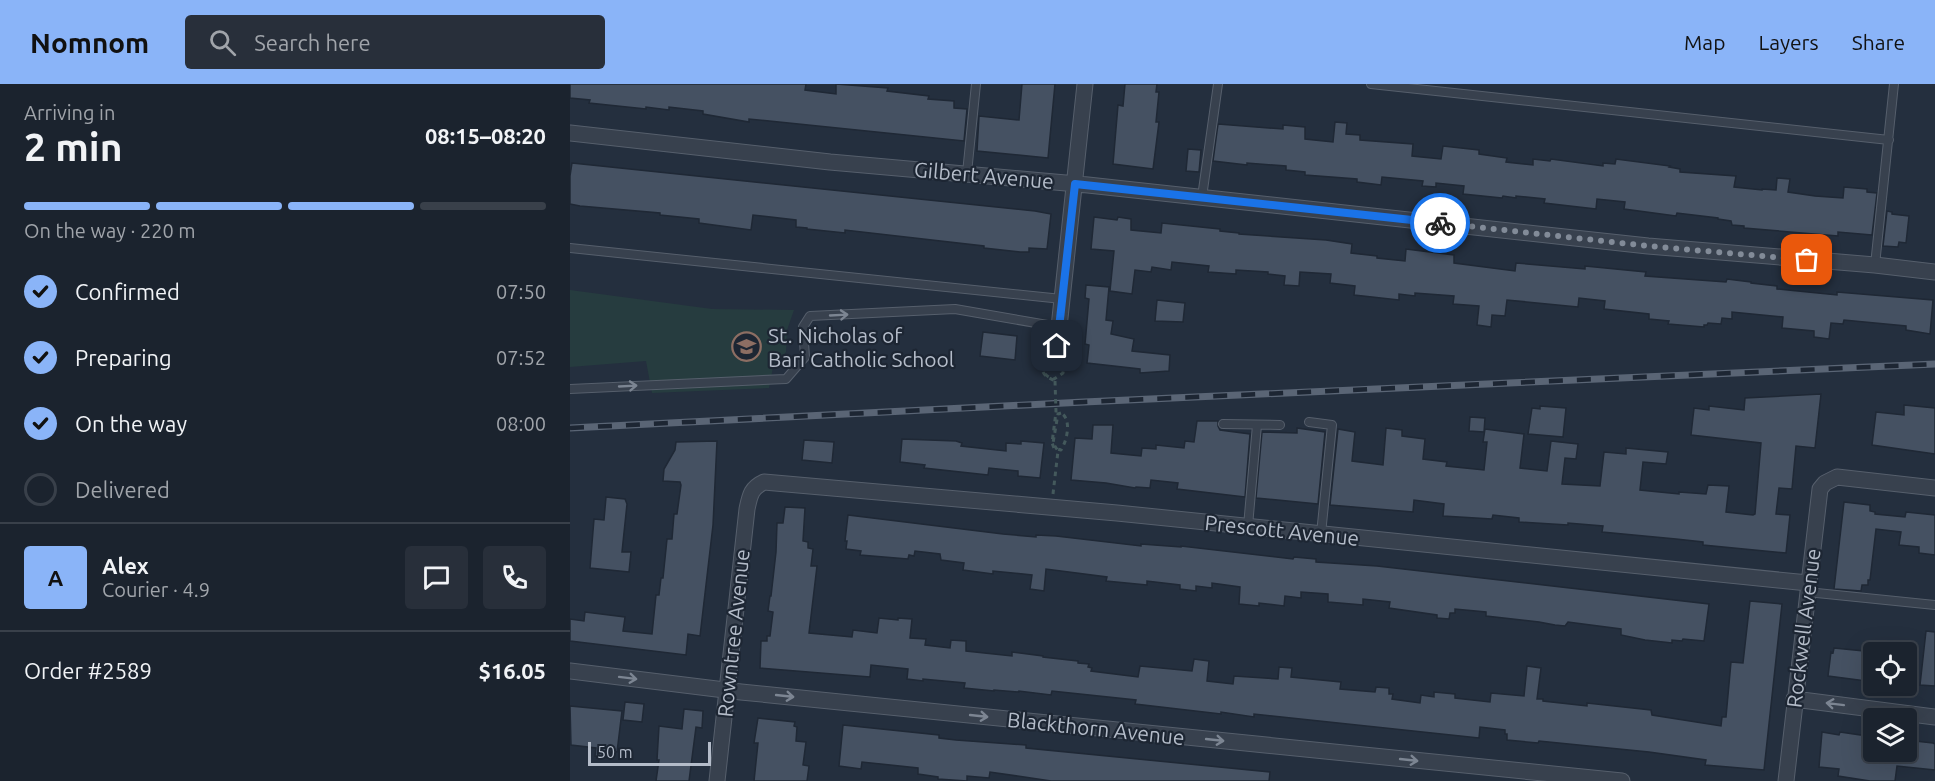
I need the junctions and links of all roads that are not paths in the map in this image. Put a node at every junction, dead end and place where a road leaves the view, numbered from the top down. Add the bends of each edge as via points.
1 (976, 84) edge
2 (1085, 84) edge
3 (1218, 84) edge
4 (1371, 84) edge
5 (1894, 84) edge
6 (570, 133) edge
7 (1889, 140) junction
8 (967, 173) junction
9 (1075, 184) junction
10 (1202, 197) junction
11 (570, 248) edge
12 (1875, 265) junction
13 (1935, 273) edge
14 (1062, 299) junction
15 (1059, 327) junction
16 (1056, 355) road end
17 (570, 389) edge
18 (1309, 422) dead end
19 (1223, 424) dead end
20 (1280, 424) dead end
21 (1257, 425) junction
22 (756, 486) joint
23 (1935, 488) edge
24 (1248, 526) junction
25 (1321, 534) junction
26 (1808, 587) junction
27 (1935, 605) edge
28 (570, 671) edge
29 (727, 690) junction
30 (1794, 699) junction
31 (1935, 717) edge
32 (717, 781) edge
33 (1622, 781) edge
34 (1786, 781) edge

1 - 8 lane
2 - 9 street
3 - 10 lane
4 - 7 lane
5 - 7 lane
6 - 8 street, Gilbert Avenue
7 - 12 lane
8 - 9 street, Gilbert Avenue
9 - 10 street, Gilbert Avenue
9 - 14 street
10 - 12 street, Gilbert Avenue via 1648,246
11 - 14 lane
12 - 13 street, Gilbert Avenue
14 - 15 street
15 - 16 street
17 -> 15 lane via 786,379 804,357 803,327 810,316 955,309
18 - 25 lane via 1332,424
19 - 21 lane
20 - 21 lane
21 - 24 lane
22 - 24 street, Prescott Avenue via 780,483
22 - 29 street, Rowntree Avenue via 747,508
23 - 26 street, Rockwell Avenue via 1837,477 1825,483 1818,496
24 - 25 street, Prescott Avenue
25 - 26 street, Prescott Avenue
26 - 27 lane
26 - 30 street, Rockwell Avenue
28 -> 29 street, Blackthorn Avenue
29 - 32 street, Rowntree Avenue
29 -> 33 street, Blackthorn Avenue
31 -> 30 street
30 - 34 street, Rockwell Avenue

